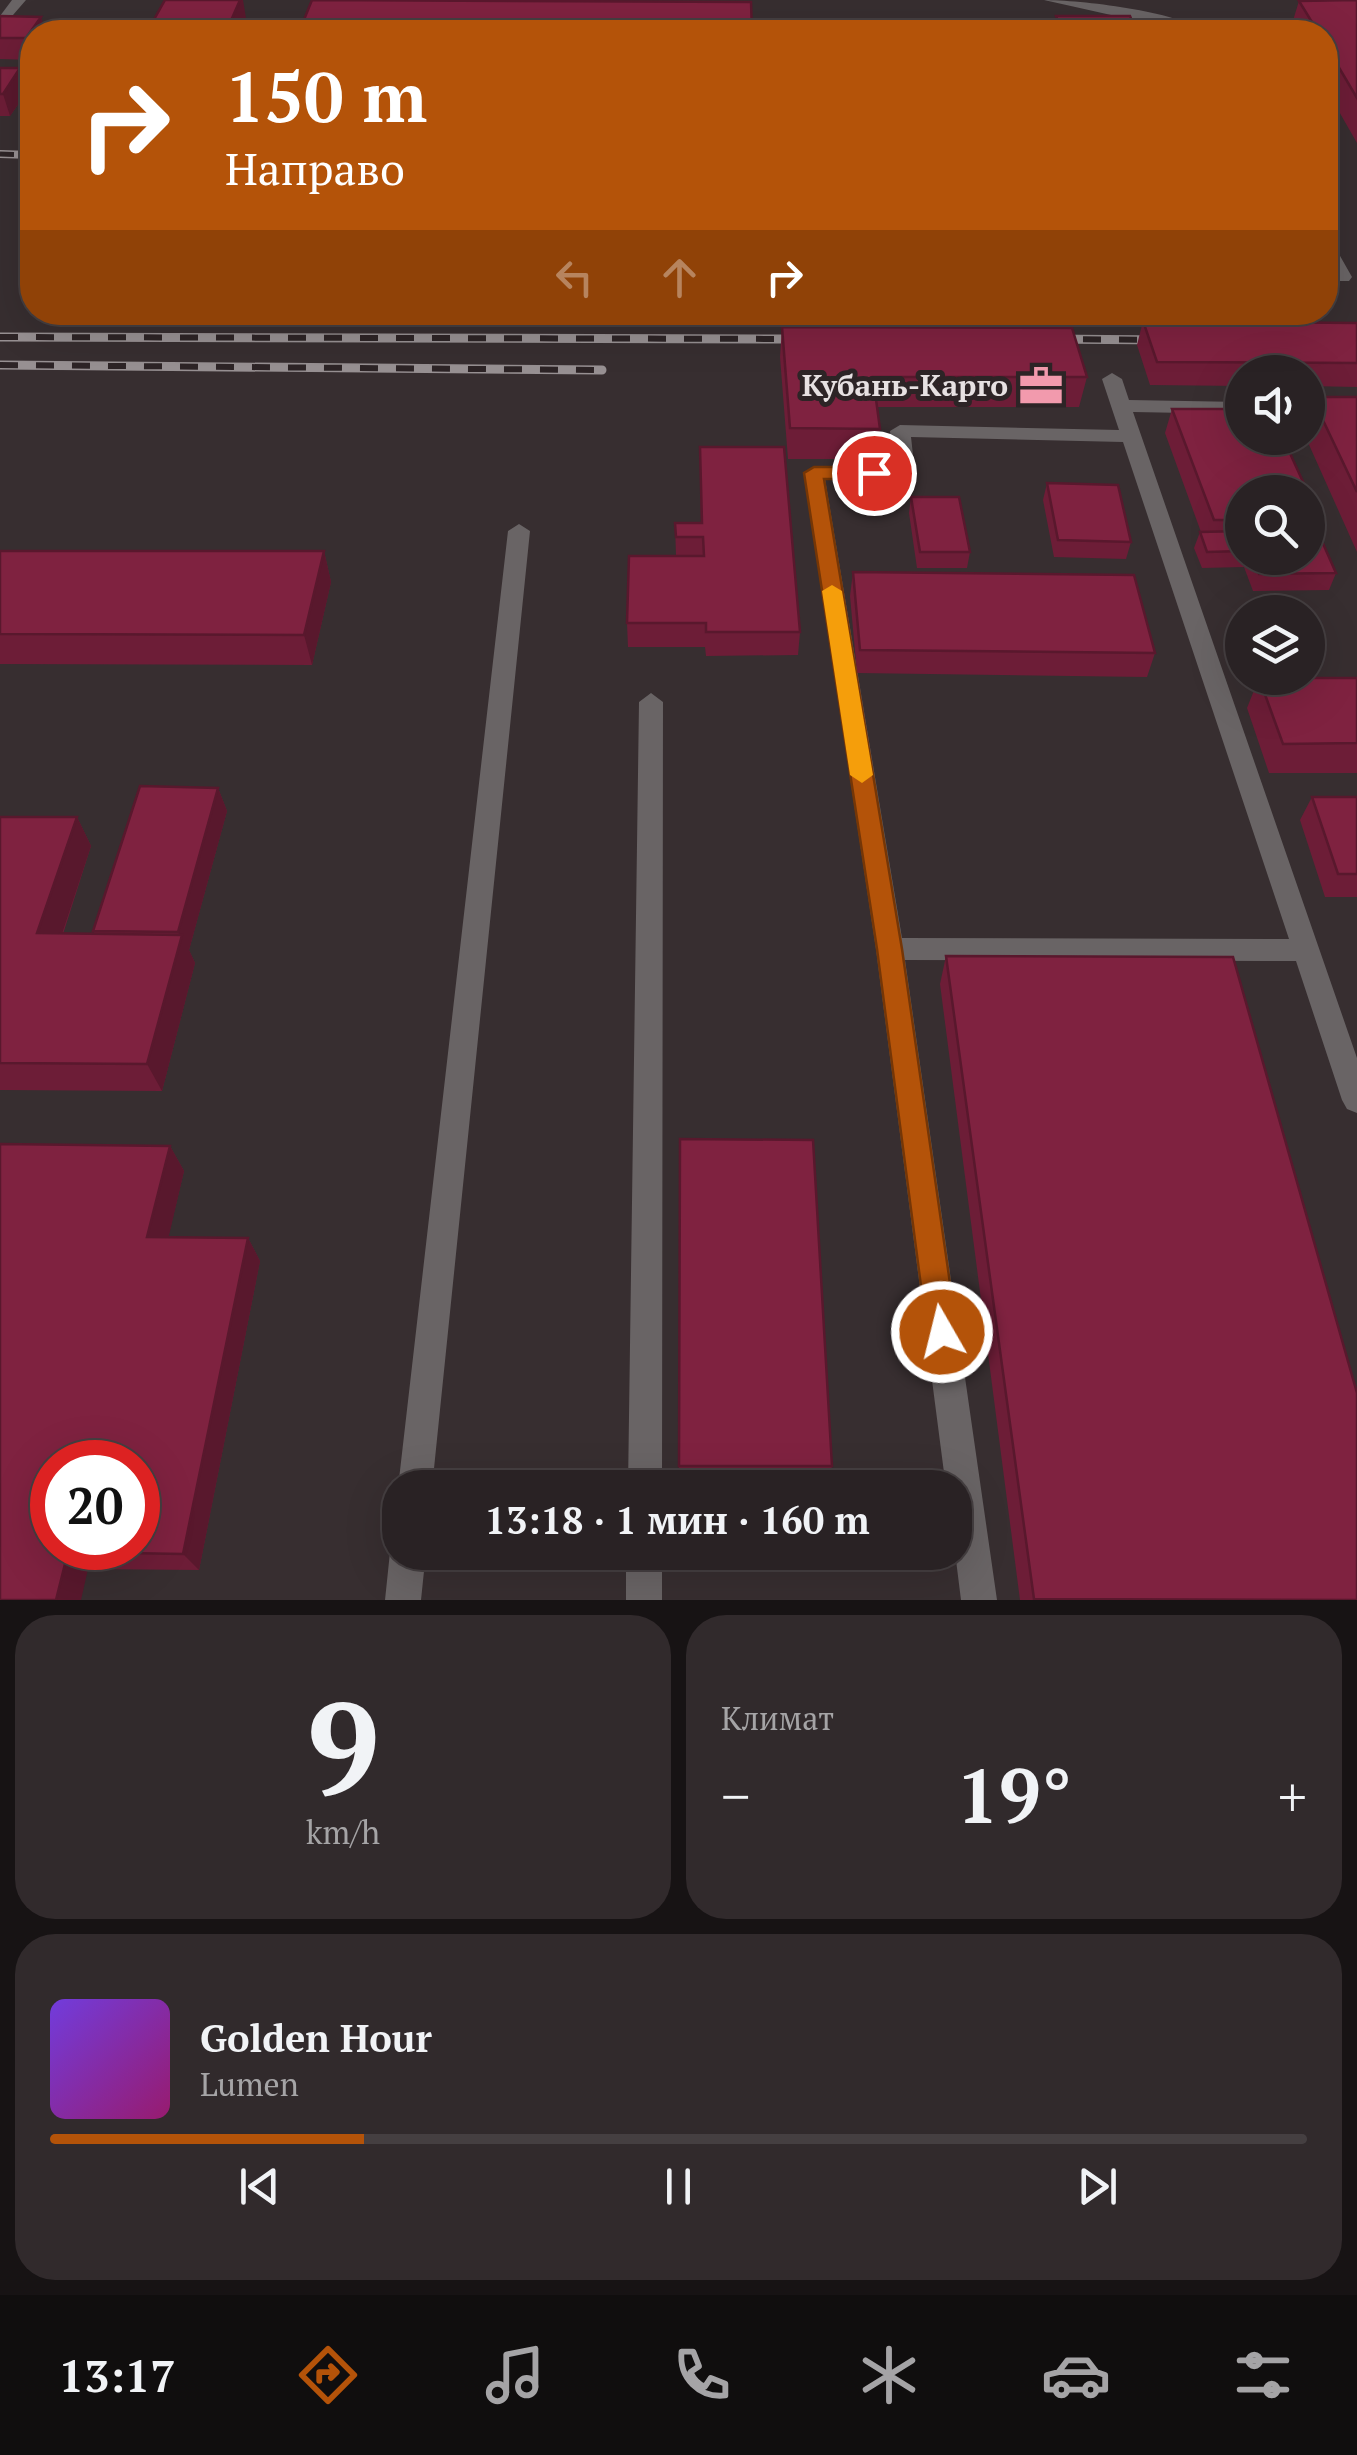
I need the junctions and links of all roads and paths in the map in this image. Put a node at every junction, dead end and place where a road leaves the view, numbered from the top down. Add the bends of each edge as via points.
1 (19, 0) edge
2 (1051, 0) edge
3 (1160, 20) edge
4 (0, 26) edge
5 (1338, 270) edge
6 (1342, 278) dead end
7 (1112, 379) dead end
8 (1121, 406) junction
9 (1225, 408) edge
10 (1132, 436) junction
11 (519, 531) dead end
12 (651, 702) dead end
13 (890, 949) junction
14 (1306, 950) junction
15 (1357, 1100) edge
16 (417, 1470) edge
17 (644, 1470) edge
18 (406, 1570) edge
19 (644, 1570) edge
20 (403, 1600) edge
21 (644, 1600) edge
22 (979, 1600) edge

1 - 4 lane
2 - 3 lane
5 - 6 lane
7 - 8 lane
8 - 9 lane
8 - 10 lane
10 - 13 lane via 900,431 905,473 814,473
10 - 14 lane
11 - 16 lane
12 - 17 lane
13 - 14 lane
13 - 22 lane
14 - 15 lane
18 - 20 lane
19 - 21 lane

